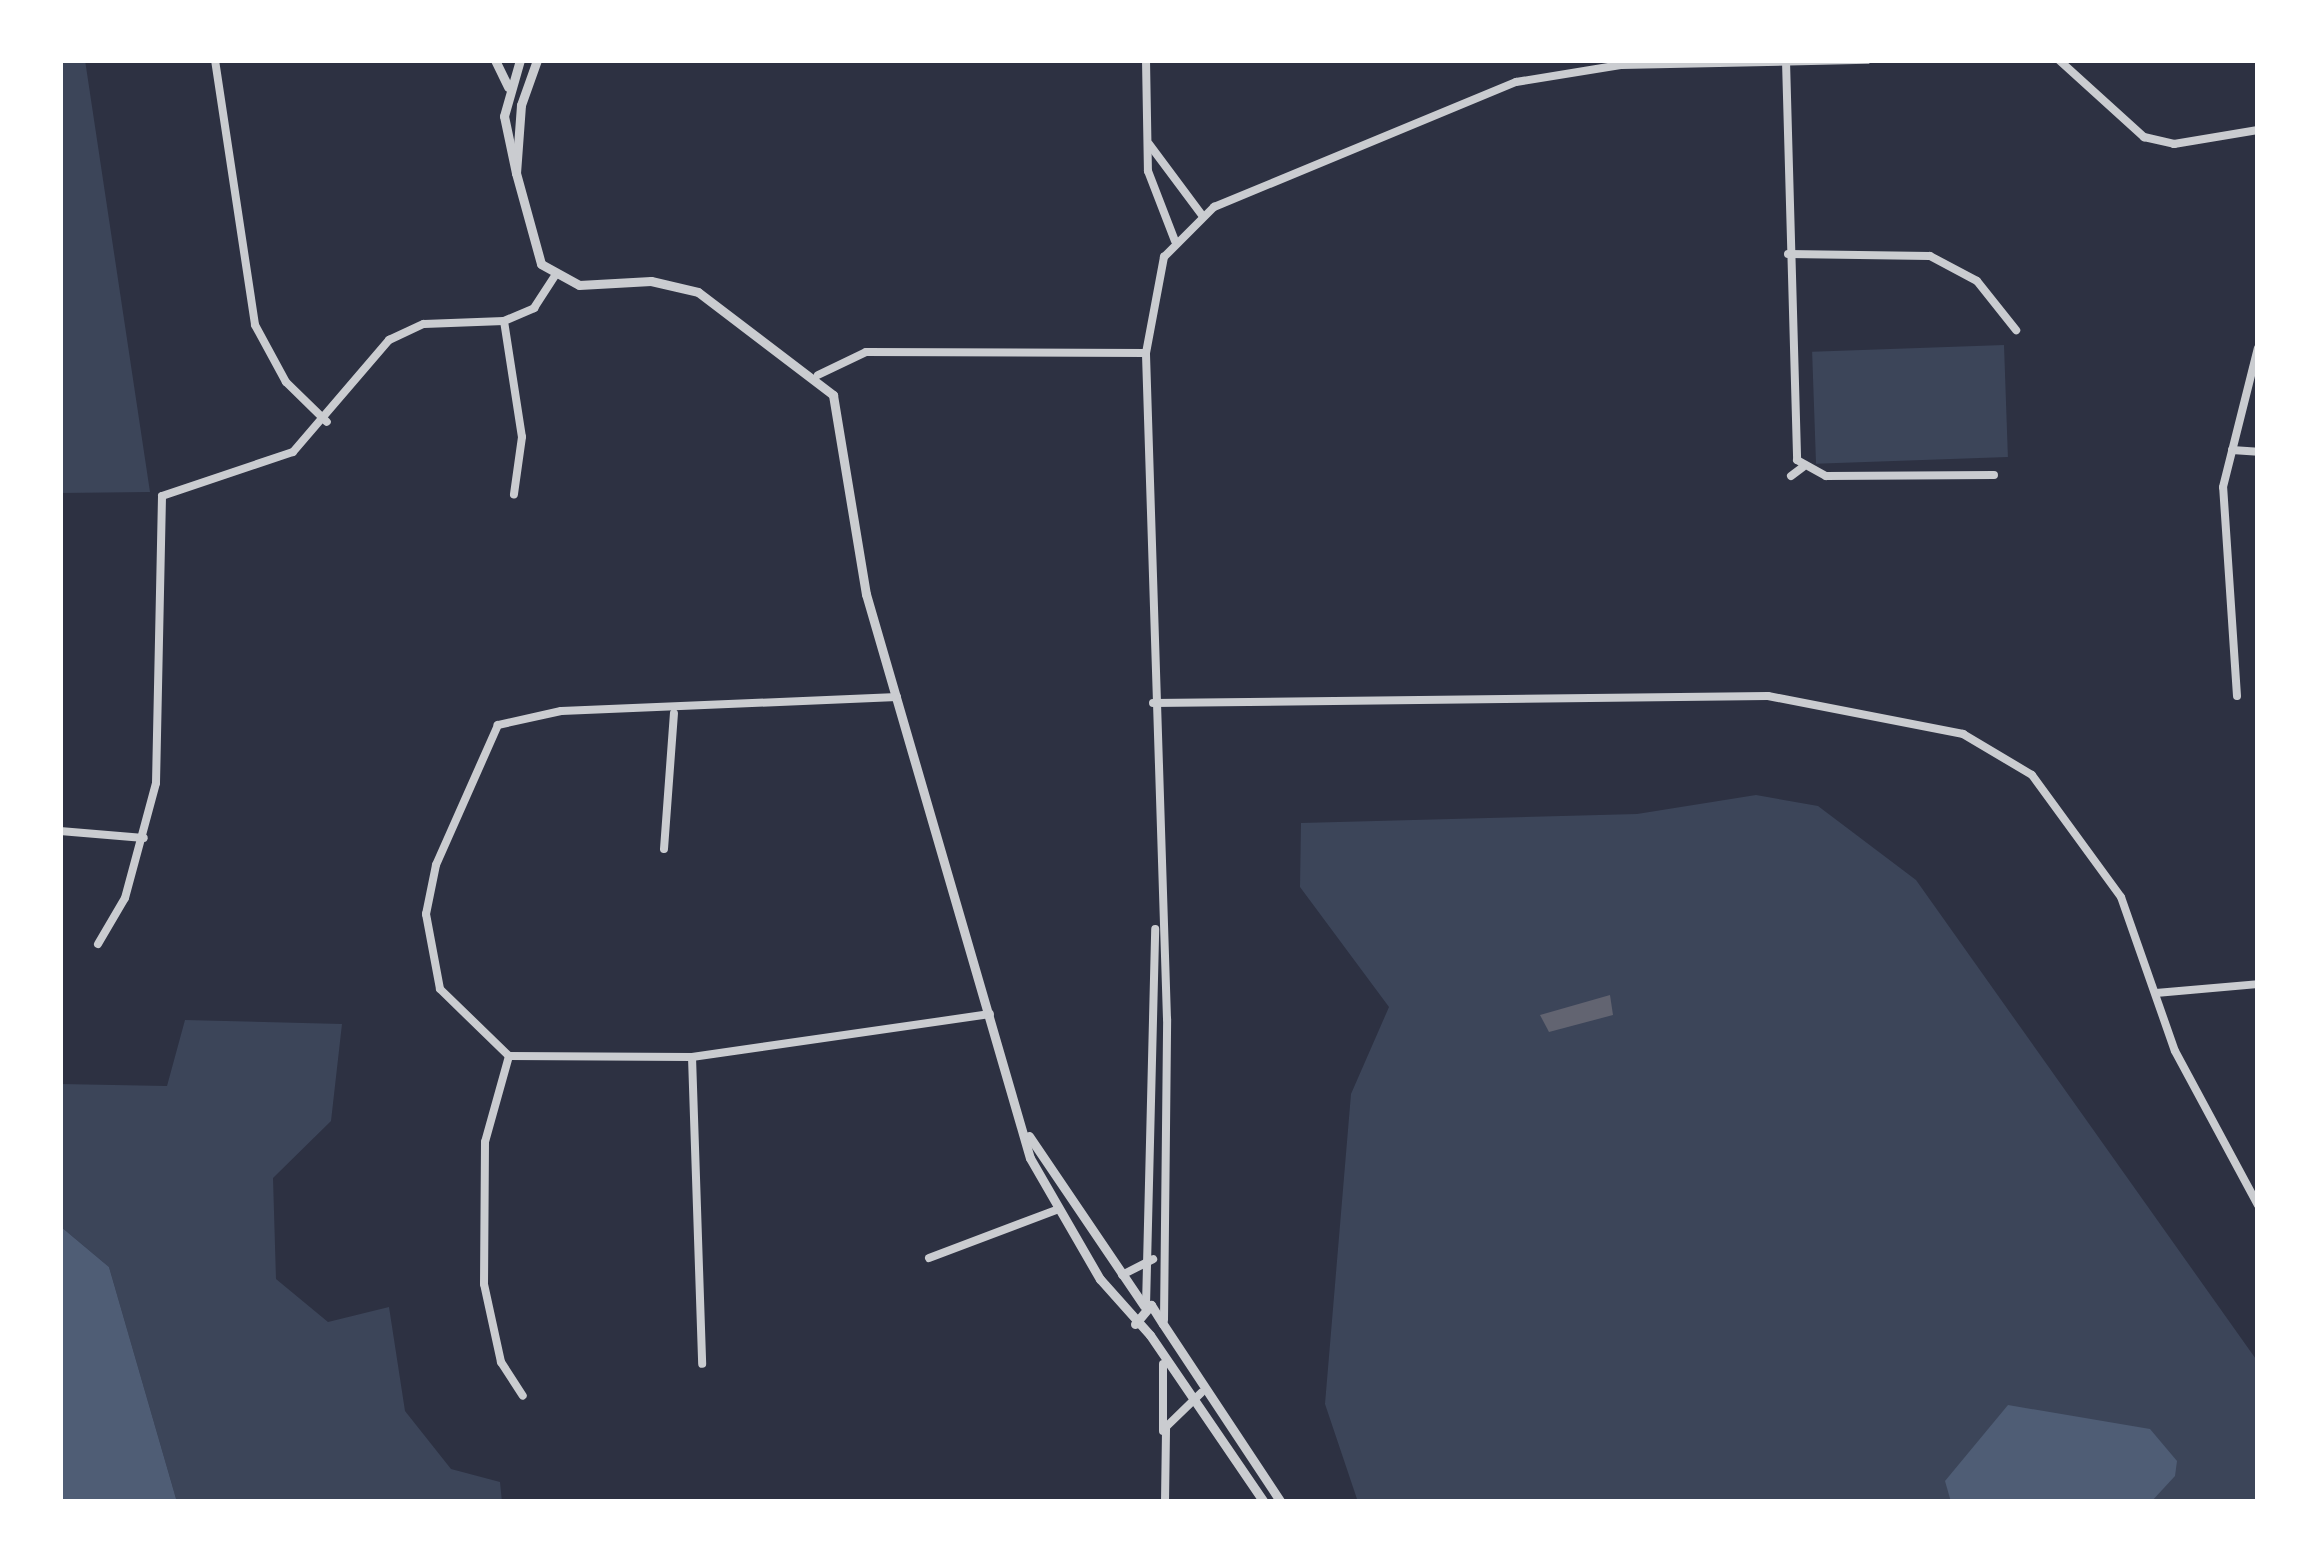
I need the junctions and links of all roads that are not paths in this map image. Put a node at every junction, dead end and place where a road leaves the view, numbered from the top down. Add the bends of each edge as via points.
1 (215, 60) edge
2 (495, 60) edge
3 (521, 60) edge
4 (537, 60) edge
5 (1146, 60) edge
6 (1867, 60) edge
7 (2059, 60) edge
8 (1786, 62) edge
9 (528, 81) junction
10 (508, 87) junction
11 (523, 97) junction
12 (2258, 130) edge
13 (1148, 143) junction
14 (516, 173) junction
15 (1202, 215) junction
16 (1175, 242) junction
17 (1788, 254) junction
18 (555, 276) junction
19 (504, 321) junction
20 (2016, 330) dead end
21 (2258, 348) edge
22 (1145, 352) junction
23 (818, 375) junction
24 (327, 422) junction
25 (2232, 450) junction
26 (2258, 452) edge
27 (1803, 467) junction
28 (1994, 475) dead end
29 (1791, 476) dead end
30 (514, 494) dead end
31 (2237, 696) dead end
32 (897, 698) junction
33 (1153, 704) junction
34 (674, 713) junction
35 (60, 831) edge
36 (144, 838) junction
37 (664, 849) dead end
38 (1157, 897) junction
39 (98, 944) dead end
40 (2258, 984) edge
41 (2156, 993) junction
42 (991, 1014) junction
43 (509, 1056) junction
44 (692, 1058) junction
45 (1029, 1136) junction
46 (2258, 1205) edge
47 (1056, 1210) junction
48 (929, 1258) dead end
49 (1153, 1259) junction
50 (1121, 1276) junction
51 (1145, 1306) junction
52 (1163, 1322) junction
53 (1135, 1326) junction
54 (1150, 1335) junction
55 (703, 1364) dead end
56 (1163, 1364) junction
57 (1201, 1393) junction
58 (523, 1396) dead end
59 (1189, 1403) junction
60 (1164, 1439) junction
61 (1165, 1502) edge
62 (1264, 1502) edge
63 (1281, 1502) edge

1 - 24 street via 255,325 286,382
2 - 10 street
3 - 9 street
3 - 10 street
4 - 9 street
5 - 13 street
6 - 8 street
7 - 12 street via 2144,137 2183,143
8 - 15 street via 1529,79
8 - 17 street
9 - 11 street
10 - 11 street
10 - 14 street
11 - 14 street
13 - 15 street
13 - 16 street
14 - 18 street via 530,246
15 - 16 street
16 - 22 street via 1152,286
17 - 20 street via 1948,262
17 - 27 street via 1791,435
18 - 19 street via 535,308
18 - 23 street via 687,288
19 - 24 street via 424,324 388,340
19 - 30 street via 522,437
21 - 25 street
22 - 23 street via 866,352
22 - 33 street
23 - 32 street via 840,417 863,580
24 - 36 street via 276,461 179,484 158,504 158,752
25 - 26 street
25 - 31 street via 2226,640
27 - 28 street
27 - 29 street
32 - 34 street
32 - 42 street
33 - 38 street
33 - 41 street via 1768,696 1963,734 2032,776 2121,897
34 - 37 street
34 - 43 street via 508,720 476,758 436,865 430,954 457,1014
35 - 36 street
36 - 39 street
38 - 49 street
38 - 52 street
40 - 41 street
41 - 46 street
42 - 44 street
42 - 45 street
43 - 44 street
43 - 58 street via 485,1142 484,1284 501,1363
44 - 55 street
45 - 47 street
45 - 50 street
47 - 48 street
47 - 53 street
49 - 50 street
49 - 51 street
50 - 51 street
51 - 52 street
51 - 53 street
52 - 54 street
52 - 57 street
53 - 54 street
54 - 56 street
56 - 59 street
56 - 60 street
57 - 59 street
57 - 63 street
59 - 60 street
59 - 62 street
60 - 61 street

